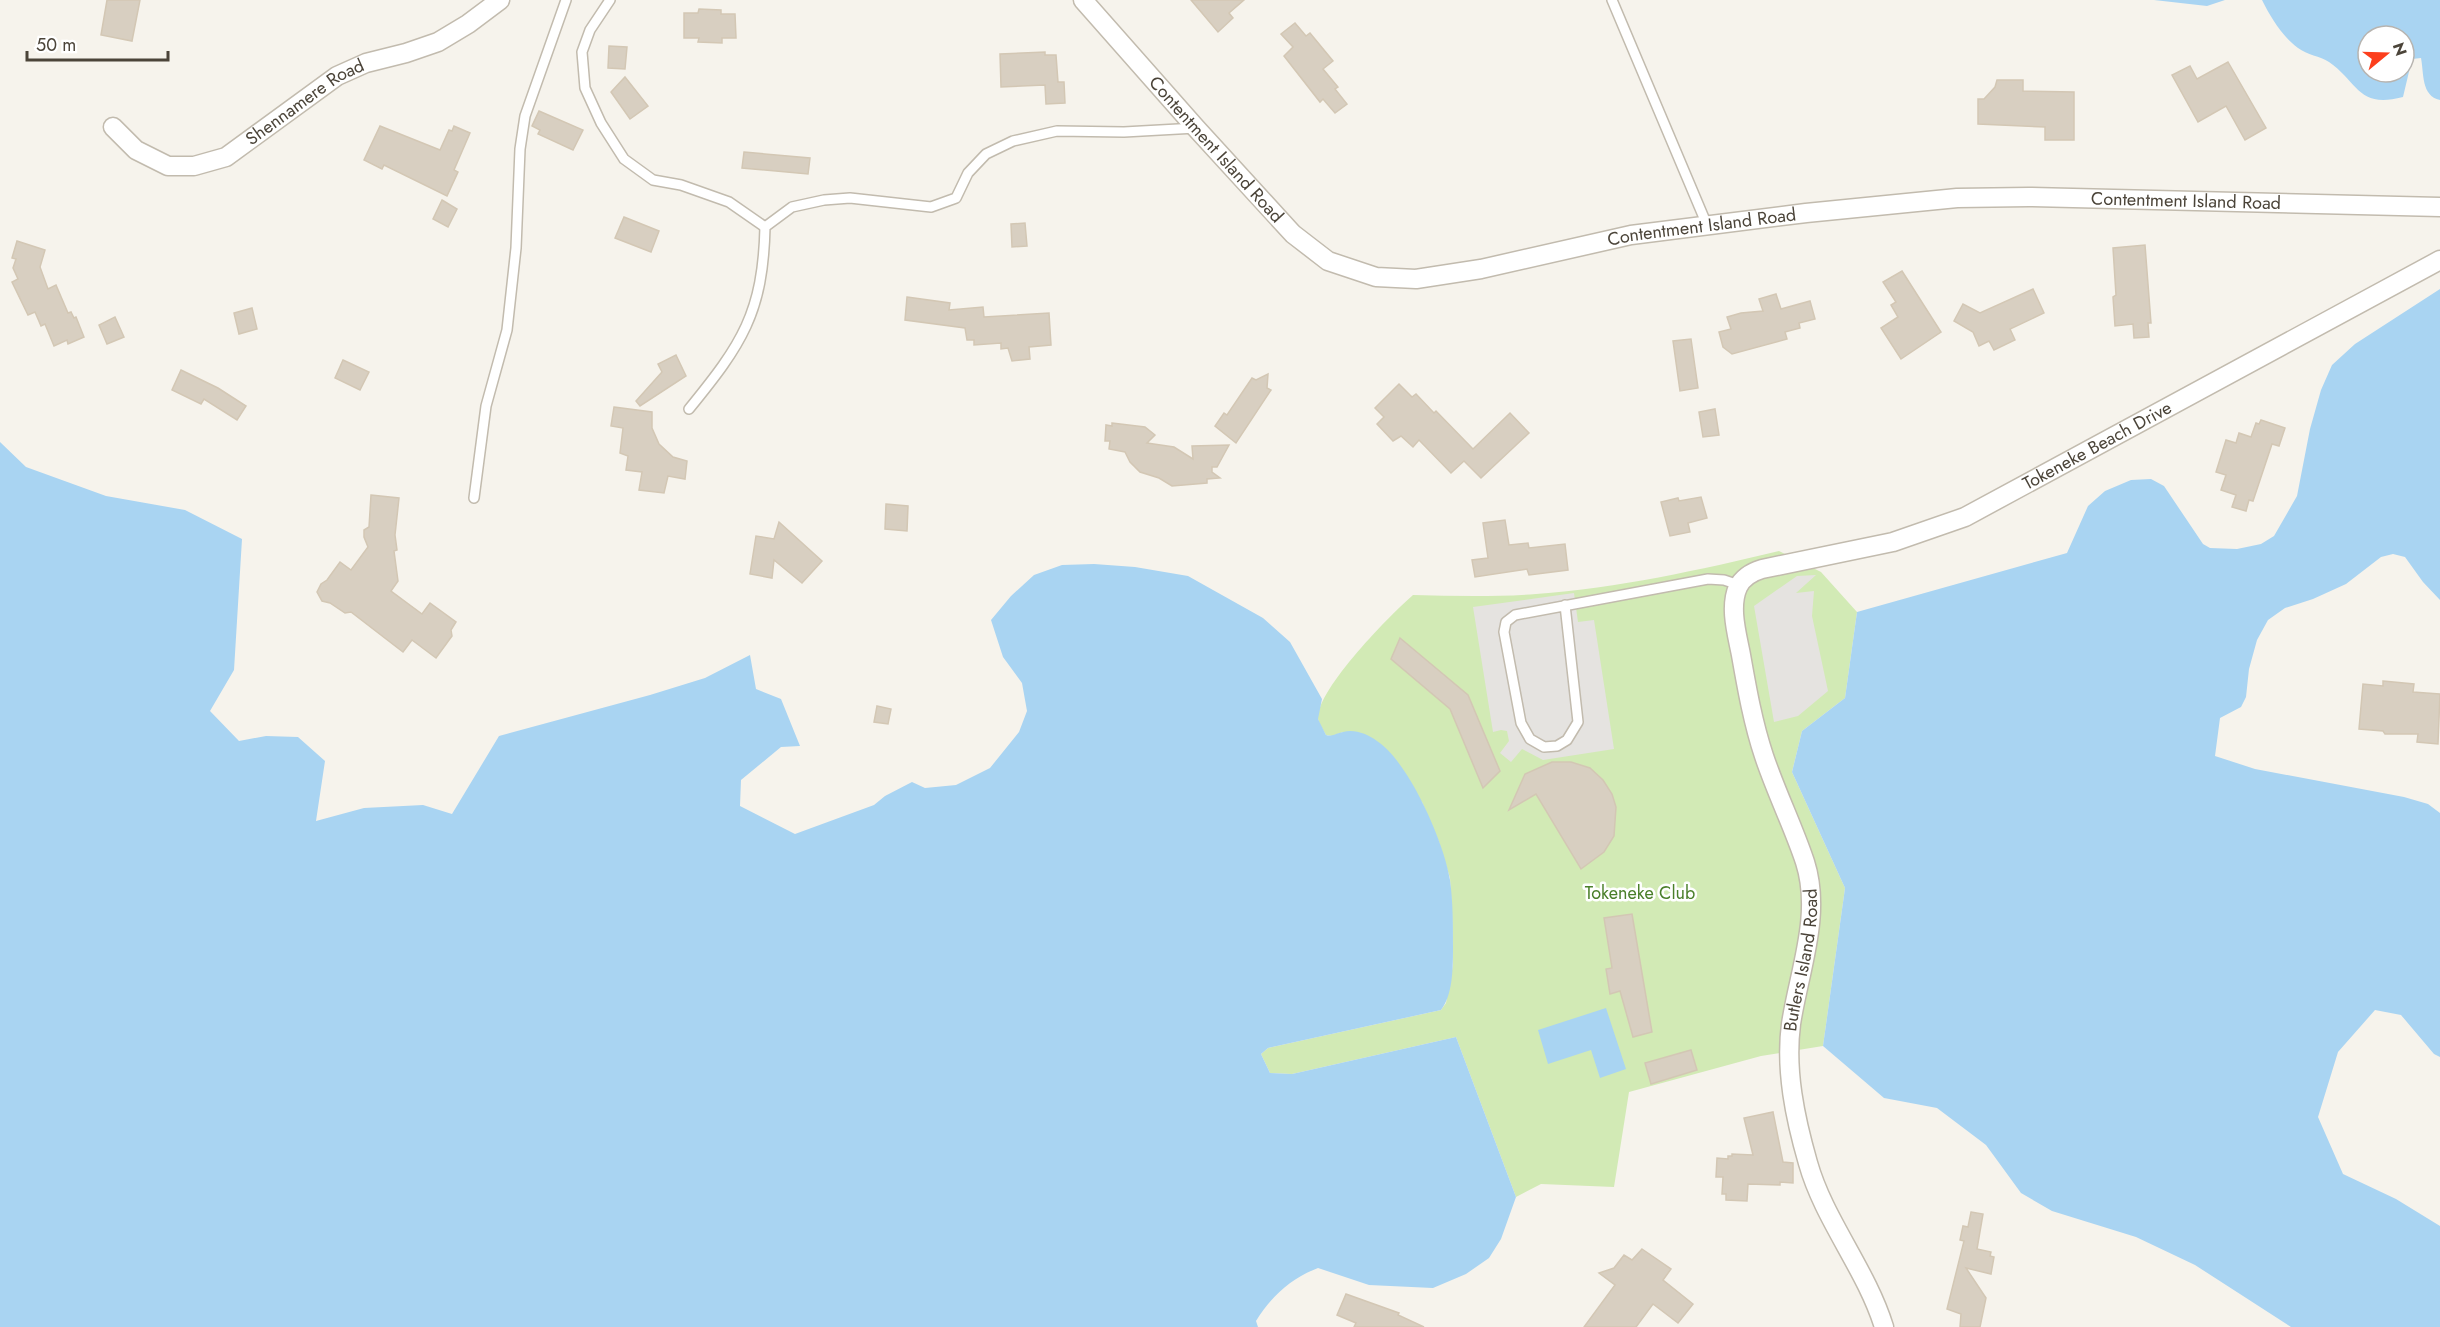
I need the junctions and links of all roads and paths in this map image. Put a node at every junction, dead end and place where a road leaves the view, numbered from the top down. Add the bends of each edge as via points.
1 (500, 0) edge
2 (566, 0) edge
3 (610, 0) edge
4 (1083, 0) edge
5 (1612, 0) edge
6 (113, 127) dead end
7 (1196, 128) junction
8 (2440, 207) edge
9 (1707, 225) junction
10 (765, 227) junction
11 (2440, 260) edge
12 (689, 409) dead end
13 (474, 498) dead end
14 (1739, 585) junction
15 (1565, 605) junction
16 (1884, 1327) edge

1 - 6 street, Shennamere Road via 438,42 366,63 337,76 226,157 194,166 168,166 136,150
2 - 13 lane via 525,116 507,330 486,406
3 - 10 lane via 590,30 582,52 585,88 624,159 653,180 681,184 729,202
4 - 7 street, Contentment Island Road
5 - 9 lane
7 - 9 street, Contentment Island Road via 1311,249 1336,265 1376,277 1416,279 1481,269 1631,235
7 - 10 lane via 1057,131 1013,141 986,154 968,173 956,198 931,207 850,198 824,200 792,207
8 - 9 street, Contentment Island Road via 1967,198
10 - 12 lane via 759,288 747,327 733,352
11 - 14 street, Tokeneke Beach Drive via 1965,517 1893,542 1762,568
14 - 15 lane via 1708,579
14 - 16 street, Butlers Island Road via 1734,604 1755,723 1775,787 1801,849 1811,890 1810,920 1790,1039 1795,1108 1816,1186 1874,1297
15 - 15 lane via 1515,615 1506,622 1504,632 1521,723 1530,739 1544,747 1567,740 1578,722

